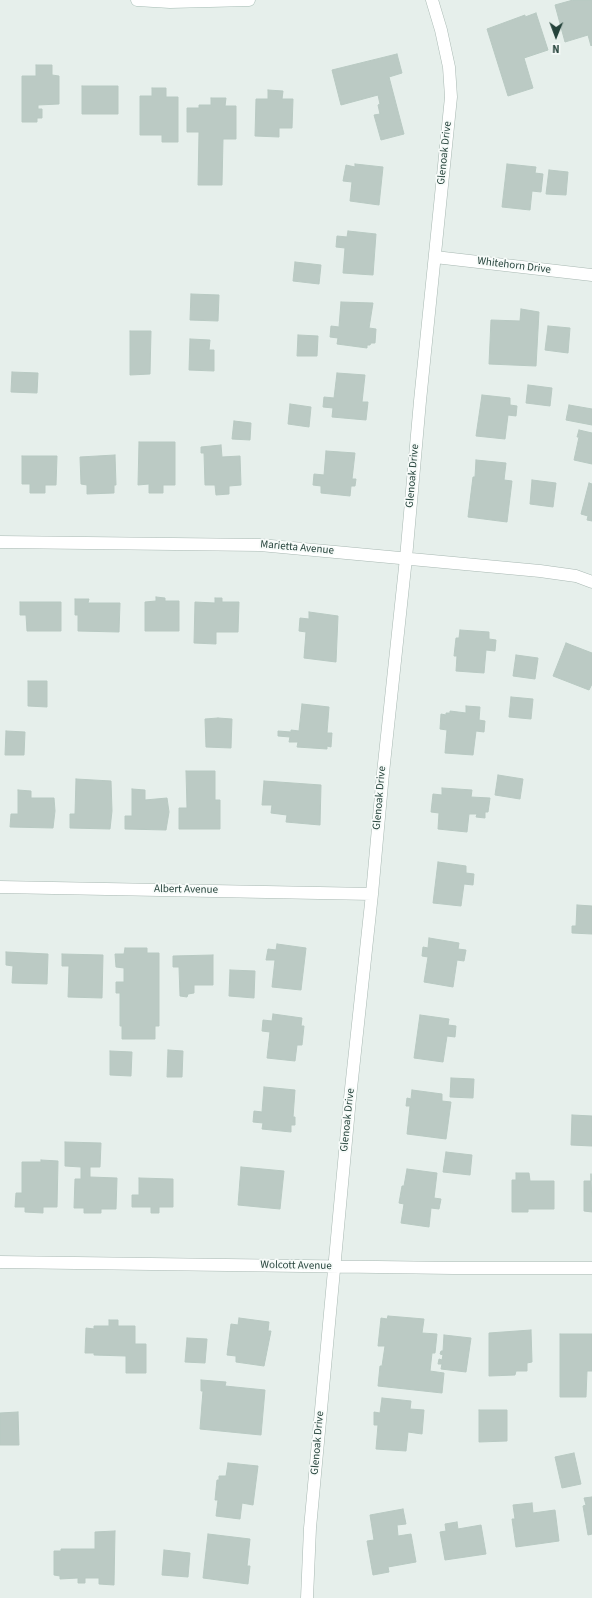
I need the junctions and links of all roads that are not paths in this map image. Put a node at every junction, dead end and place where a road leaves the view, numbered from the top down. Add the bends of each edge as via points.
1 (137, 0) edge
2 (249, 0) edge
3 (432, 0) edge
4 (435, 257) junction
5 (592, 275) edge
6 (0, 542) edge
7 (406, 558) junction
8 (592, 582) edge
9 (0, 887) edge
10 (372, 894) junction
11 (0, 1262) edge
12 (334, 1267) junction
13 (592, 1268) edge
14 (307, 1598) edge

1 - 2 street
3 - 4 street, Glenoak Drive via 449,67 451,98
4 - 5 street, Whitehorn Drive
4 - 7 street, Glenoak Drive
6 - 7 street, Marietta Avenue via 260,545
7 - 8 street, Marietta Avenue via 540,571 576,576
7 - 10 street, Glenoak Drive via 382,773
9 - 10 street, Albert Avenue
10 - 12 street, Glenoak Drive
11 - 12 street, Wolcott Avenue
12 - 13 street, Wolcott Avenue
12 - 14 street, Glenoak Drive via 310,1528

